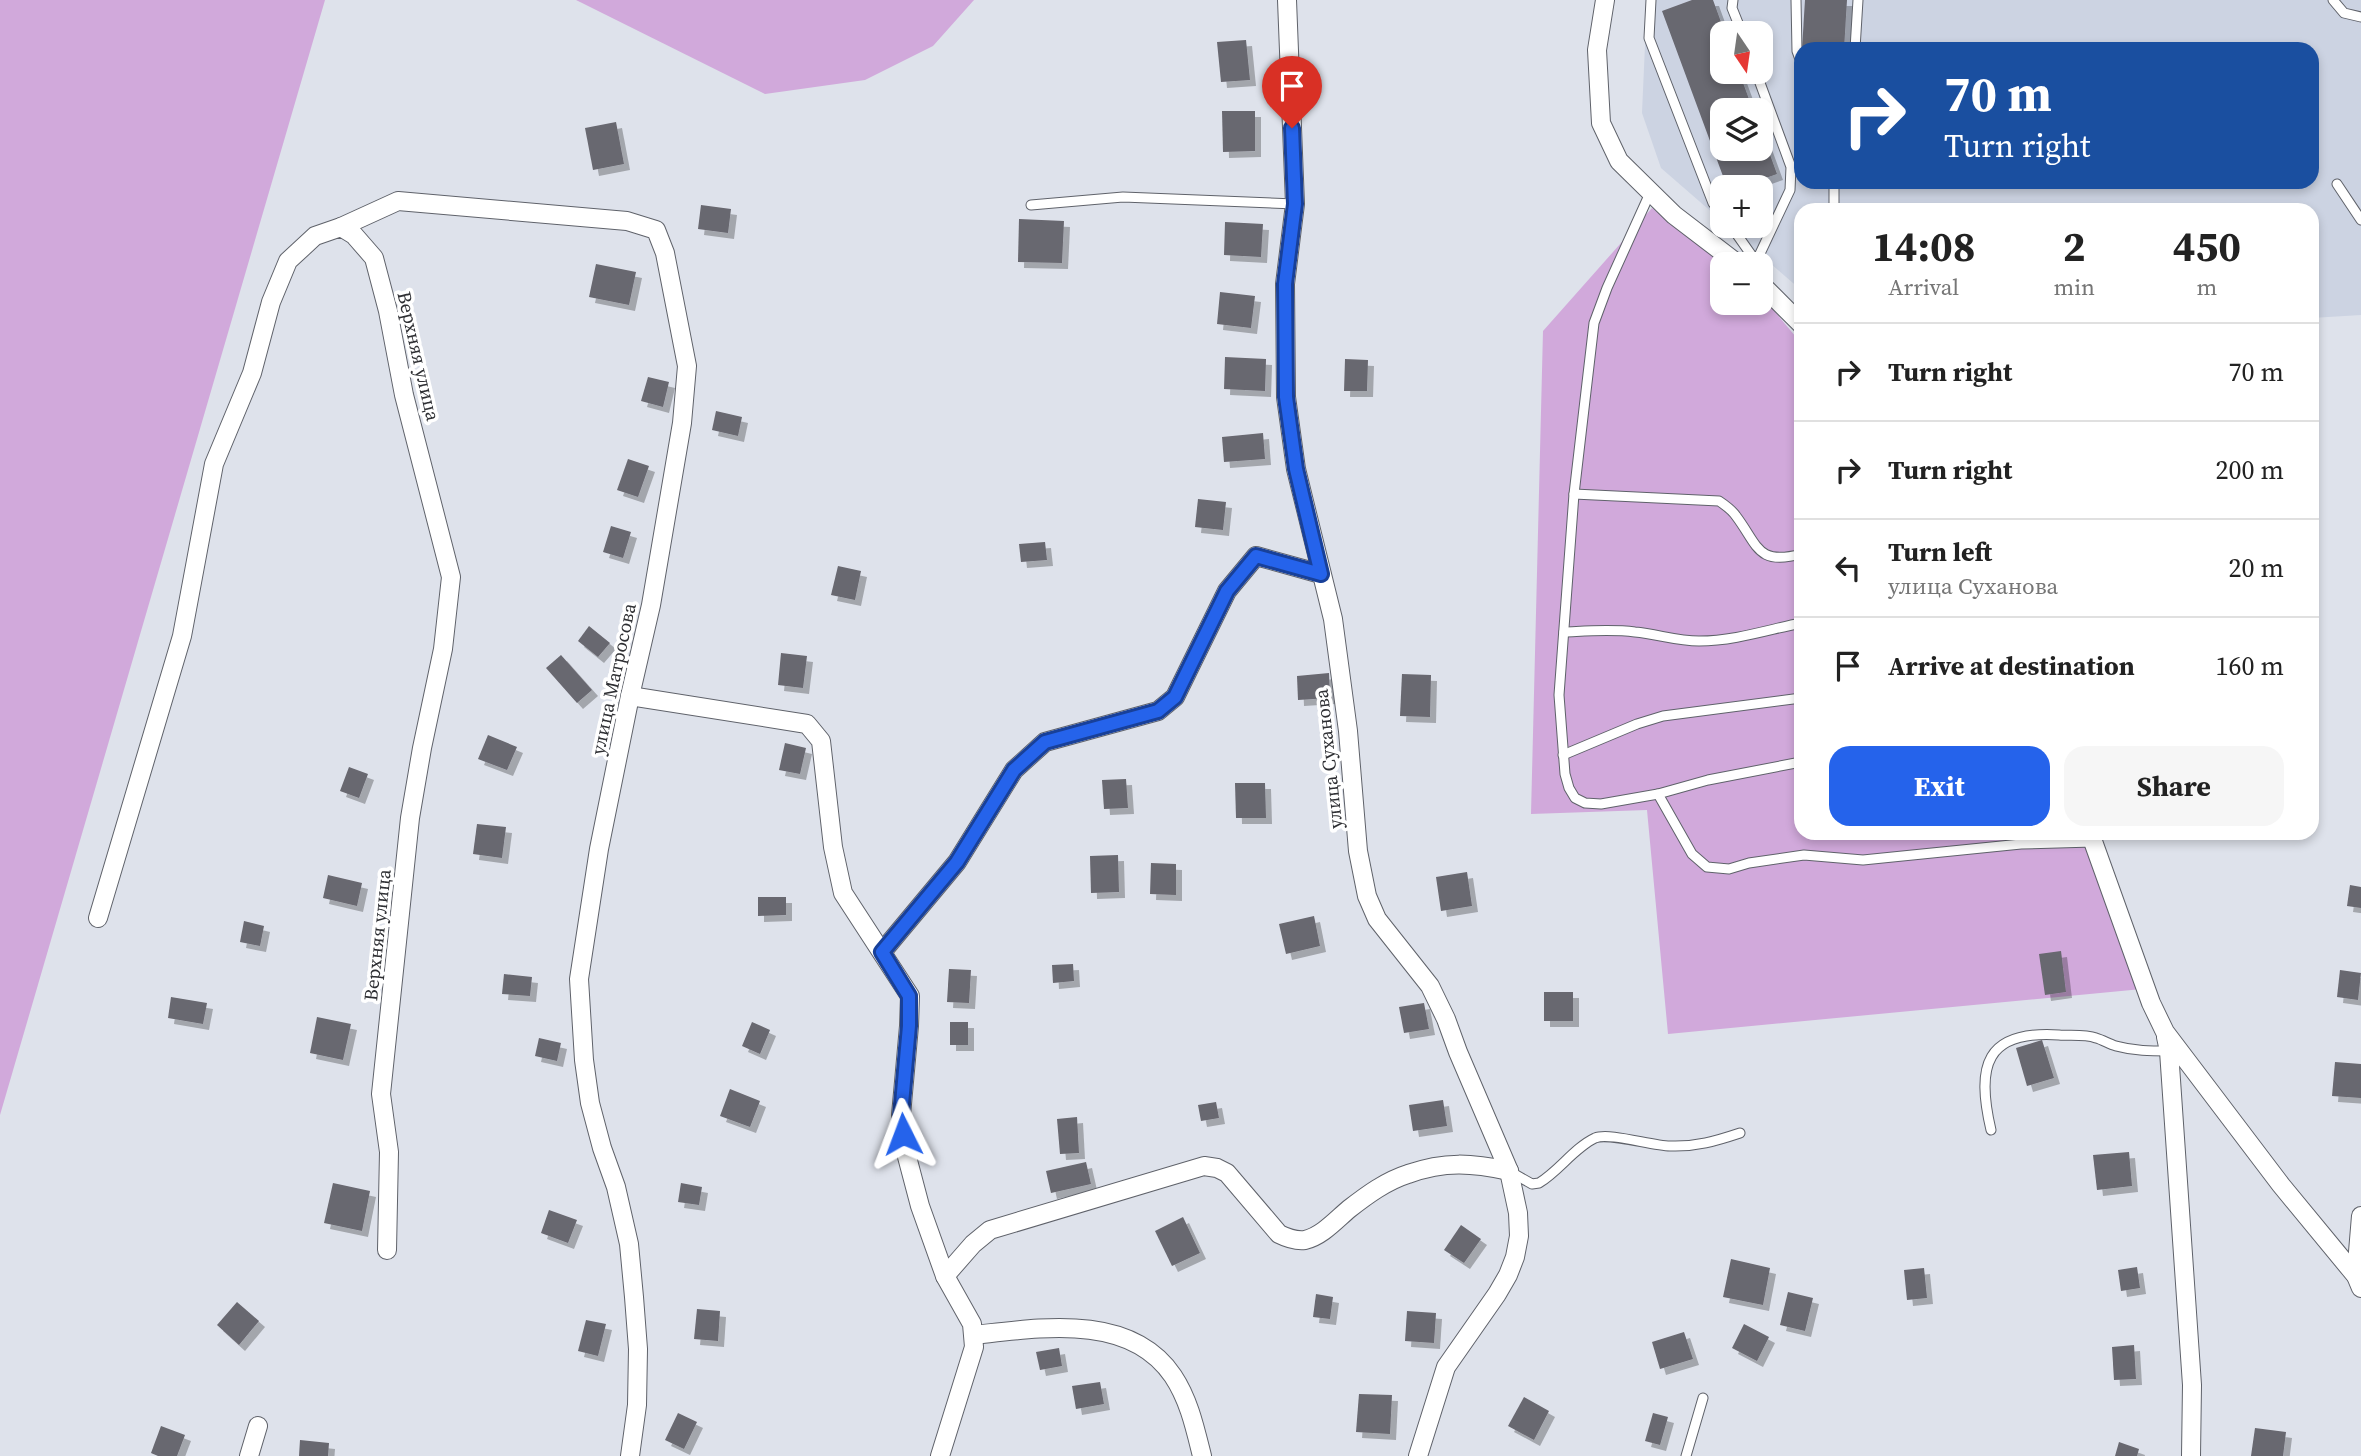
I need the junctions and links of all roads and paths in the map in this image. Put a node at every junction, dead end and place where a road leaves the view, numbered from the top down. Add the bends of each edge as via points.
1 (1287, 0) edge
2 (1605, 0) edge
3 (1651, 0) edge
4 (1733, 0) edge
5 (1796, 0) edge
6 (1858, 0) edge
7 (2333, 0) edge
8 (2361, 17) edge
9 (1737, 21) edge
10 (1797, 42) edge
11 (1855, 42) edge
12 (1760, 84) edge
13 (2337, 184) dead end
14 (1650, 193) junction
15 (1710, 195) edge
16 (1295, 204) junction
17 (1031, 205) dead end
18 (2361, 220) edge
19 (341, 227) junction
20 (1723, 252) edge
21 (1762, 252) edge
22 (1773, 296) edge
23 (1794, 317) edge
24 (1574, 494) junction
25 (1794, 556) edge
26 (1321, 574) junction
27 (1794, 626) edge
28 (1564, 632) junction
29 (630, 696) junction
30 (1794, 699) edge
31 (1563, 755) junction
32 (1794, 763) edge
33 (1658, 794) junction
34 (2068, 840) edge
35 (2093, 840) edge
36 (98, 918) dead end
37 (882, 952) junction
38 (2165, 1032) junction
39 (2169, 1051) junction
40 (1991, 1130) dead end
41 (1740, 1133) dead end
42 (1509, 1171) junction
43 (2361, 1216) edge
44 (387, 1250) dead end
45 (945, 1276) junction
46 (2358, 1282) edge
47 (974, 1335) junction
48 (1703, 1398) dead end
49 (258, 1426) dead end
50 (249, 1456) edge
51 (630, 1456) edge
52 (940, 1456) edge
53 (1202, 1456) edge
54 (1418, 1456) edge
55 (1686, 1456) edge
56 (2191, 1456) edge

1 - 16 street, улица Суханова
2 - 14 street via 1597,50 1601,123 1619,161
3 - 15 lane via 1649,38
4 - 9 lane
5 - 10 lane
6 - 11 lane
7 - 8 lane via 2344,13
12 - 21 lane via 1791,167 1790,190
13 - 18 lane
14 - 20 street
14 - 24 lane via 1594,323
16 - 17 lane via 1123,197
16 - 26 street, улица Суханова via 1285,284 1286,397 1296,469
19 - 29 street, улица Матросова via 398,201 627,221 656,230 665,253 687,366 682,423 651,605
19 - 36 street via 314,236 288,261 271,302 252,373 214,464 183,636
19 - 44 street, Верхняя улица via 374,258 451,577 443,649 410,818 381,1094 389,1152
22 - 23 street
24 - 25 lane via 1719,500 1735,513 1759,552 1771,558
24 - 28 lane
26 - 37 street via 1256,556 1227,591 1175,697 1158,711 1045,742 1014,770 957,862
26 - 42 street, улица Суханова via 1333,619 1358,852 1367,896 1377,919 1430,986
27 - 28 lane via 1700,641 1636,632
28 - 31 lane via 1559,695
29 - 37 street via 807,724 821,741 843,893
29 - 51 street, улица Матросова via 579,979 590,1102 616,1187 632,1270 638,1349
30 - 31 lane via 1663,716
31 - 33 lane via 1569,788 1585,803
32 - 33 lane
33 - 34 lane via 1692,854 1707,867 1729,869 1804,855 1863,860
35 - 38 street
37 - 45 street via 909,996 901,1115 905,1153
38 - 39 street
38 - 46 street
39 - 40 lane via 2143,1052 2095,1037 2013,1037 1998,1049 1985,1074
39 - 56 street via 2192,1385
41 - 42 lane via 1705,1145 1670,1146 1597,1137 1539,1183 1532,1184
42 - 45 street via 1474,1164 1409,1173 1378,1187 1321,1233 1305,1240 1279,1234 1227,1173 1204,1166 990,1230
42 - 54 street, улица Суханова via 1518,1213 1515,1257 1497,1294 1447,1367
43 - 46 street
45 - 47 street
47 - 52 street via 975,1347
47 - 53 street via 1076,1328 1135,1342 1172,1375 1186,1399
48 - 55 lane
49 - 50 street

